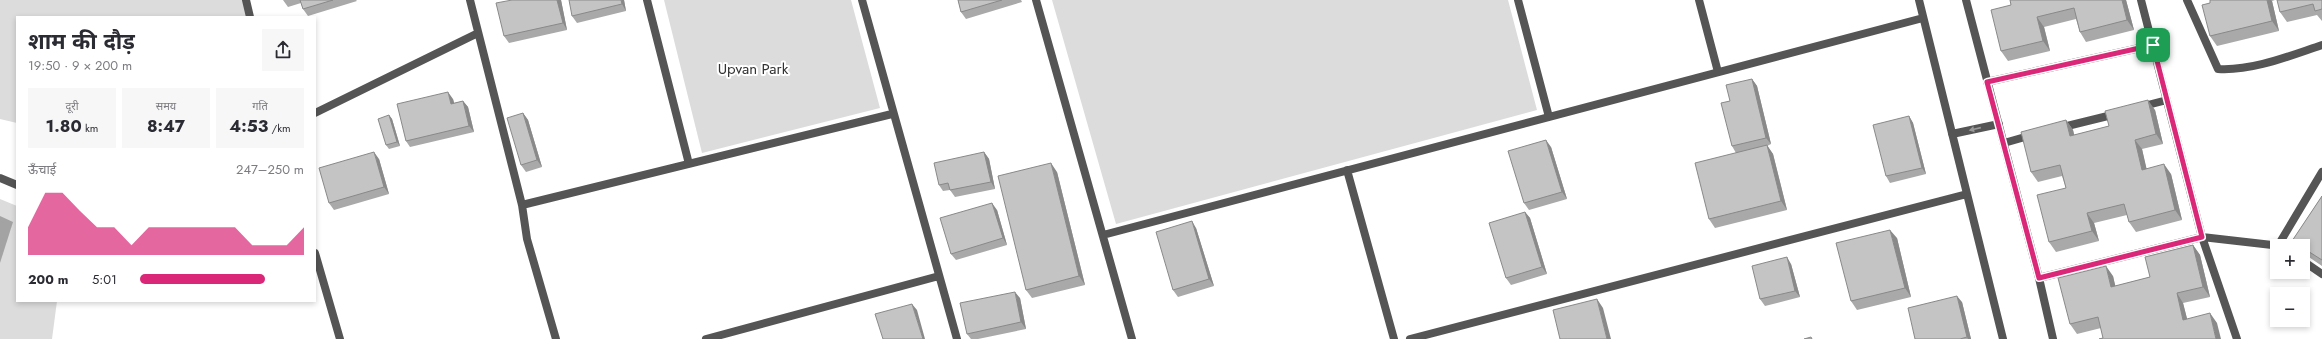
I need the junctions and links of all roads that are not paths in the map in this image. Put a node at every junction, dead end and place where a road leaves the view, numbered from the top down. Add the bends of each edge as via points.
1 (246, 0) edge
2 (470, 0) edge
3 (648, 0) edge
4 (862, 0) edge
5 (1036, 0) edge
6 (1518, 0) edge
7 (1699, 0) edge
8 (1919, 0) edge
9 (1966, 0) edge
10 (2141, 0) edge
11 (2187, 0) edge
12 (250, 16) edge
13 (1923, 18) junction
14 (478, 33) junction
15 (2153, 45) junction
16 (2322, 45) edge
17 (1718, 72) junction
18 (1987, 82) junction
19 (2167, 100) junction
20 (316, 113) edge
21 (892, 114) junction
22 (1549, 117) junction
23 (1999, 124) junction
24 (1952, 134) junction
25 (2004, 143) junction
26 (688, 164) junction
27 (1347, 170) junction
28 (2322, 172) edge
29 (0, 178) edge
30 (16, 185) edge
31 (1967, 194) junction
32 (522, 205) junction
33 (1103, 235) junction
34 (2202, 237) junction
35 (2283, 239) edge
36 (2270, 244) edge
37 (316, 256) edge
38 (2310, 266) edge
39 (2322, 274) edge
40 (939, 276) junction
41 (2039, 278) junction
42 (340, 339) edge
43 (556, 339) edge
44 (706, 339) edge
45 (957, 339) edge
46 (1132, 339) edge
47 (1394, 339) edge
48 (1410, 339) edge
49 (2003, 339) edge
50 (2053, 339) edge
51 (2237, 339) edge

1 - 12 street
2 - 14 street
3 - 26 street
4 - 21 street
5 - 33 street
6 - 22 street
7 - 17 street
8 - 13 street
9 - 18 street
10 - 15 street
11 - 16 street via 2218,69 2235,70 2288,57
13 - 17 street
13 - 24 street
14 - 20 street
14 - 32 street
15 - 18 street
15 - 19 street
17 - 22 street
18 - 23 street
19 - 25 street
19 - 34 street
21 - 26 street
21 - 40 street
22 - 27 street
23 -> 24 street
23 - 25 street
24 - 31 street
25 - 41 street
26 - 32 street
27 - 33 street
27 - 47 street
28 - 35 street
29 - 30 street
31 - 48 street
31 - 49 street
32 - 43 street via 527,239
33 - 46 street
34 - 36 street
34 - 41 street
34 - 51 street
37 - 42 street
38 - 39 street
40 - 44 street
40 - 45 street
41 - 50 street

